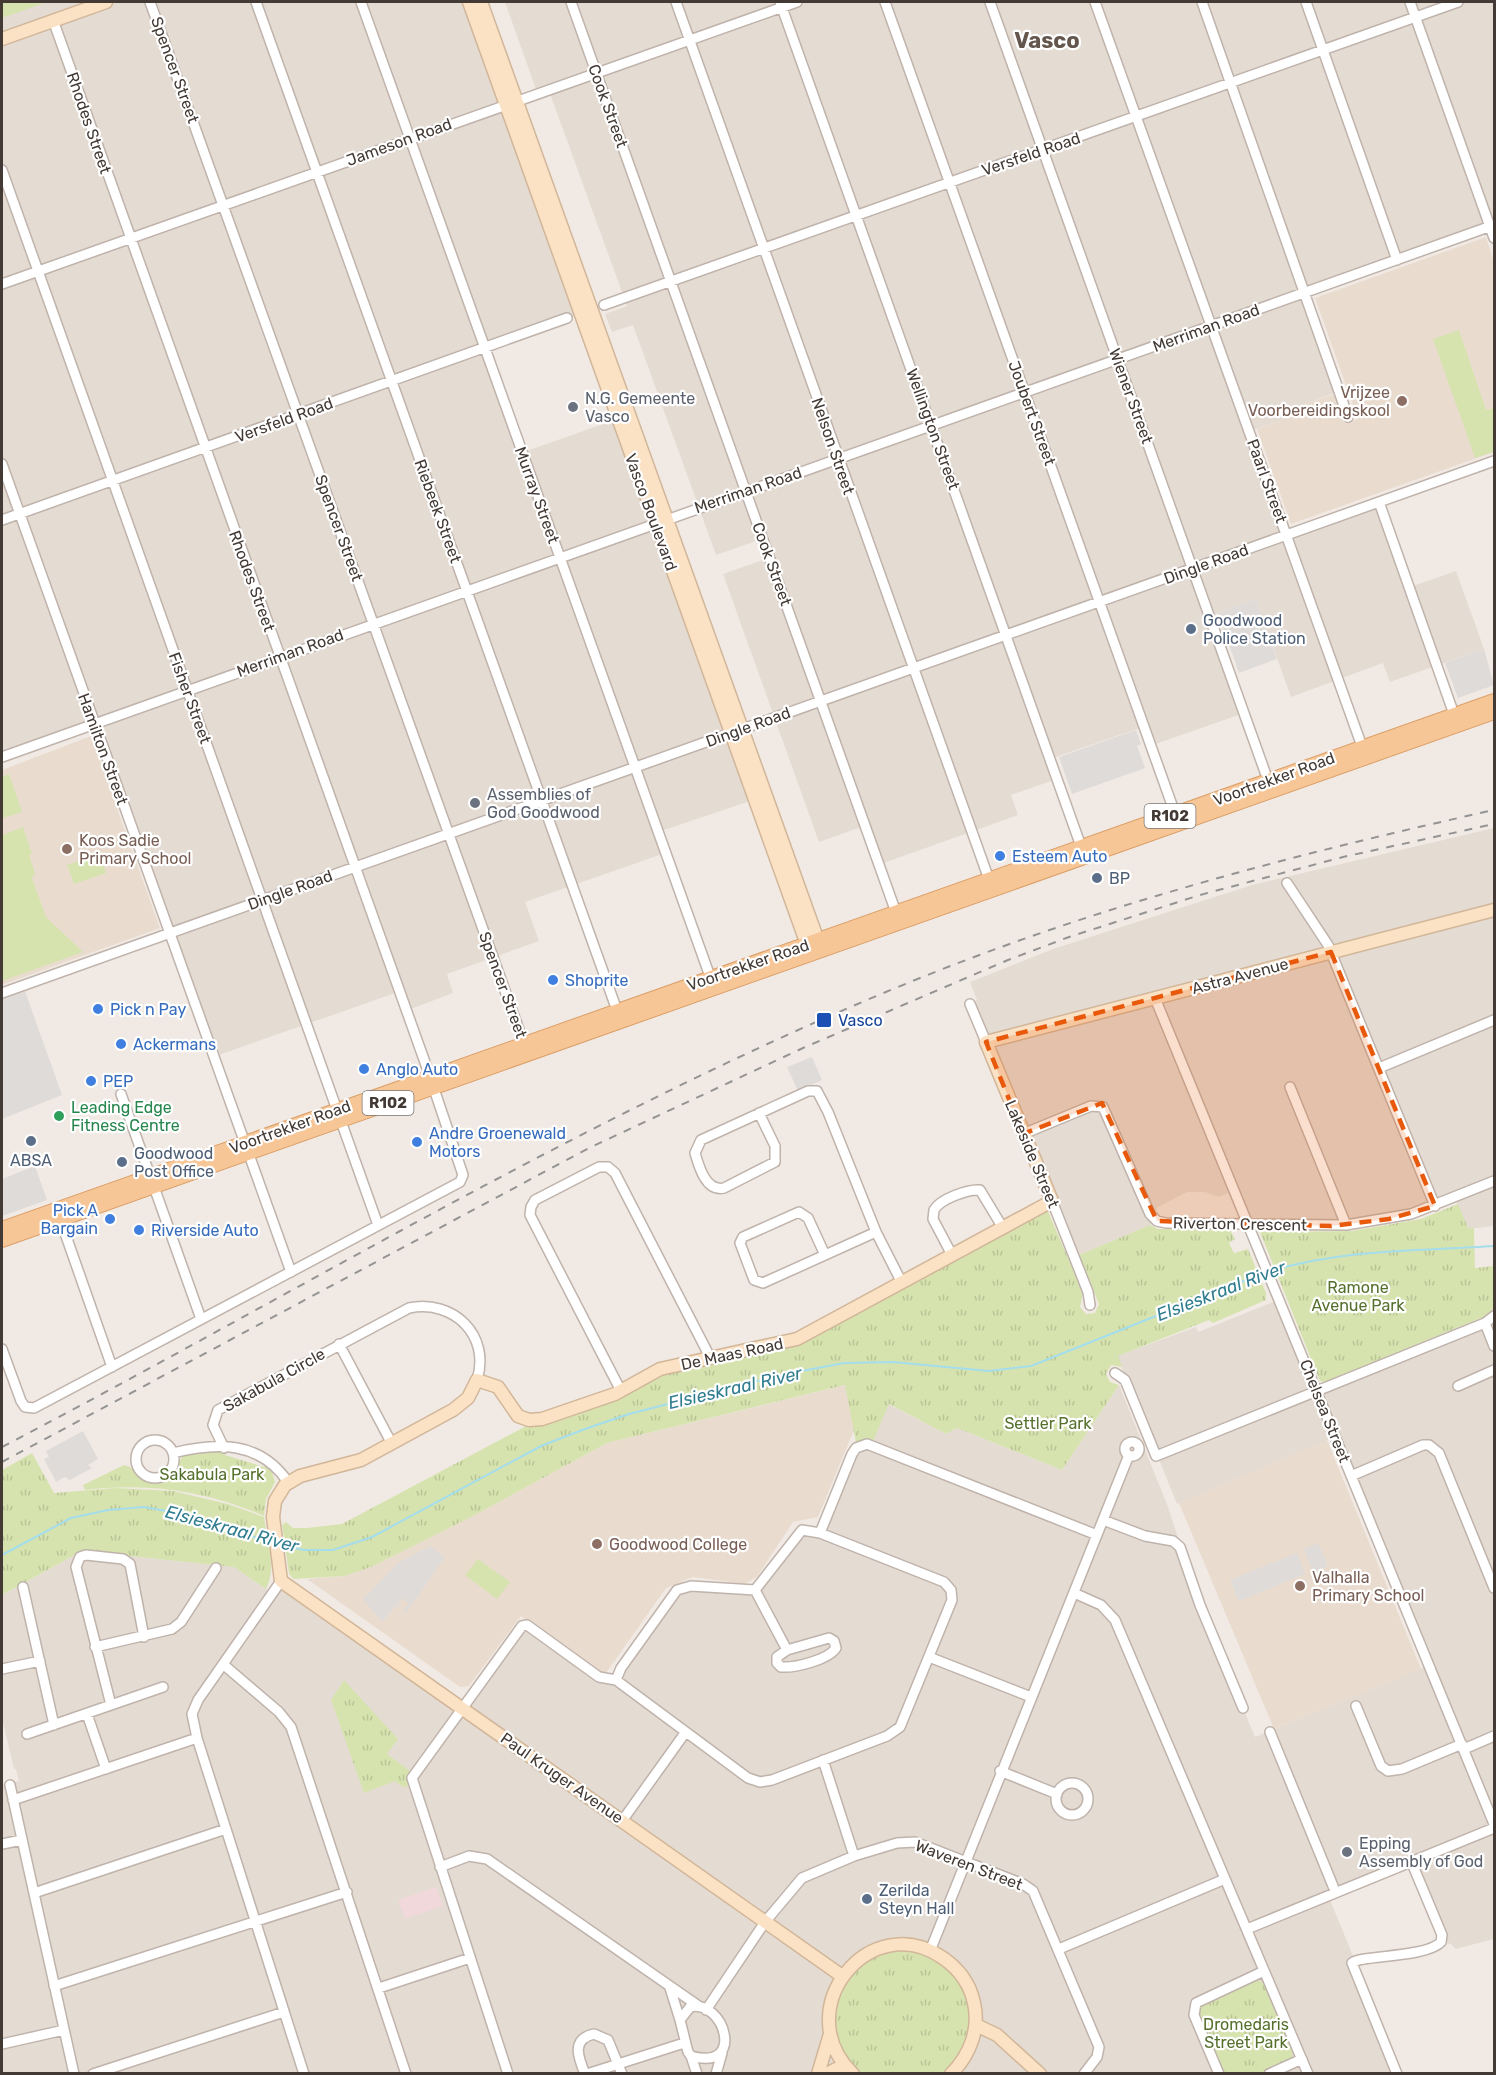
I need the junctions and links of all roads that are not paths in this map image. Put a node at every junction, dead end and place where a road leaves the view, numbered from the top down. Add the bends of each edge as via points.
1 (106, 2) edge
2 (150, 2) edge
3 (256, 2) edge
4 (361, 2) edge
5 (469, 2) edge
6 (481, 2) edge
7 (571, 2) edge
8 (676, 2) edge
9 (797, 2) edge
10 (885, 2) edge
11 (990, 2) edge
12 (1095, 2) edge
13 (1202, 2) edge
14 (1306, 2) edge
15 (1410, 2) edge
16 (1458, 2) edge
17 (781, 4) edge
18 (1416, 17) junction
19 (53, 21) junction
20 (2, 39) edge
21 (689, 39) junction
22 (1324, 50) junction
23 (596, 71) junction
24 (1231, 82) junction
25 (511, 102) junction
26 (1136, 118) junction
27 (409, 138) junction
28 (1043, 150) junction
29 (2, 170) edge
30 (316, 172) junction
31 (951, 183) junction
32 (223, 205) junction
33 (857, 216) junction
34 (1492, 226) edge
35 (129, 237) junction
36 (1494, 238) edge
37 (764, 248) junction
38 (1397, 260) junction
39 (38, 271) junction
40 (670, 281) junction
41 (2, 284) edge
42 (1304, 293) junction
43 (604, 305) dead end
44 (567, 318) dead end
45 (1211, 325) junction
46 (484, 348) junction
47 (1118, 359) junction
48 (391, 381) junction
49 (1025, 392) junction
50 (298, 415) junction
51 (1348, 417) dead end
52 (932, 425) junction
53 (205, 448) junction
54 (838, 459) junction
55 (1494, 461) edge
56 (2, 464) edge
57 (112, 481) junction
58 (745, 490) junction
59 (1379, 502) junction
60 (20, 514) junction
61 (2, 520) edge
62 (660, 521) junction
63 (1286, 535) junction
64 (559, 556) junction
65 (1193, 569) junction
66 (466, 590) junction
67 (1100, 602) junction
68 (373, 623) junction
69 (1006, 635) junction
70 (280, 658) junction
71 (913, 668) junction
72 (187, 690) junction
73 (820, 701) junction
74 (1494, 701) edge
75 (1494, 712) edge
76 (1456, 720) junction
77 (94, 723) junction
78 (736, 731) junction
79 (1364, 752) junction
80 (2, 756) edge
81 (634, 768) junction
82 (1270, 786) junction
83 (540, 800) junction
84 (1177, 819) junction
85 (449, 833) junction
86 (1083, 852) junction
87 (355, 867) junction
88 (1287, 883) dead end
89 (991, 885) junction
90 (263, 900) junction
91 (1494, 910) edge
92 (898, 918) junction
93 (169, 932) junction
94 (814, 948) junction
95 (1331, 952) junction
96 (712, 983) junction
97 (2, 993) edge
98 (1155, 998) junction
99 (970, 1004) dead end
100 (619, 1016) junction
101 (1494, 1020) edge
102 (986, 1042) junction
103 (526, 1049) junction
104 (1378, 1068) junction
105 (432, 1082) junction
106 (1290, 1087) dead end
107 (121, 1094) dead end
108 (759, 1113) junction
109 (339, 1115) junction
110 (1023, 1134) junction
111 (247, 1148) junction
112 (153, 1181) junction
113 (1494, 1181) edge
114 (1052, 1201) junction
115 (1435, 1206) junction
116 (59, 1215) junction
117 (1247, 1224) junction
118 (378, 1225) junction
119 (1346, 1225) junction
120 (1003, 1228) junction
121 (2, 1229) edge
122 (876, 1232) junction
123 (2, 1240) edge
124 (825, 1255) junction
125 (952, 1255) junction
126 (291, 1272) junction
127 (902, 1283) junction
128 (1090, 1305) dead end
129 (1494, 1316) edge
130 (201, 1319) junction
131 (1485, 1323) junction
132 (339, 1344) junction
133 (1494, 1346) edge
134 (2, 1349) edge
135 (711, 1359) junction
136 (4, 1362) edge
137 (112, 1367) junction
138 (1494, 1370) edge
139 (1114, 1373) dead end
140 (477, 1380) junction
141 (1458, 1386) dead end
142 (621, 1391) junction
143 (1317, 1392) junction
144 (392, 1444) junction
145 (224, 1448) junction
146 (173, 1453) junction
147 (1129, 1455) dead end
148 (1351, 1476) junction
149 (288, 1482) junction
150 (1103, 1520) junction
151 (820, 1533) junction
152 (1097, 1535) junction
153 (216, 1568) dead end
154 (281, 1581) junction
155 (23, 1587) dead end
156 (1494, 1588) edge
157 (755, 1590) junction
158 (1074, 1593) junction
159 (144, 1637) junction
160 (95, 1647) junction
161 (786, 1650) junction
162 (929, 1657) junction
163 (40, 1661) junction
164 (224, 1665) junction
165 (2, 1669) edge
166 (616, 1680) junction
167 (163, 1688) dead end
168 (1031, 1697) junction
169 (111, 1705) junction
170 (1356, 1706) dead end
171 (462, 1707) junction
172 (1243, 1708) dead end
173 (87, 1714) junction
174 (54, 1725) junction
175 (1270, 1732) dead end
176 (685, 1733) junction
177 (27, 1734) dead end
178 (1494, 1736) edge
179 (197, 1738) junction
180 (1463, 1746) junction
181 (823, 1760) junction
182 (106, 1769) junction
183 (1000, 1771) junction
184 (10, 1785) dead end
185 (1057, 1794) dead end
186 (13, 1800) junction
187 (622, 1821) junction
188 (1494, 1826) edge
189 (226, 1829) junction
190 (22, 1840) junction
191 (2, 1844) edge
192 (854, 1856) junction
193 (966, 1861) junction
194 (1412, 1861) junction
195 (440, 1867) junction
196 (1225, 1879) junction
197 (1335, 1891) junction
198 (347, 1892) junction
199 (34, 1893) junction
200 (256, 1921) junction
201 (765, 1922) junction
202 (1247, 1929) junction
203 (1059, 1949) junction
204 (930, 1951) junction
205 (470, 1958) junction
206 (1264, 1971) junction
207 (842, 1977) junction
208 (54, 1986) junction
209 (379, 1988) junction
210 (670, 1988) junction
211 (703, 2008) junction
212 (284, 2012) junction
213 (680, 2020) junction
214 (976, 2025) junction
215 (64, 2030) junction
216 (830, 2033) junction
217 (684, 2043) junction
218 (2, 2044) edge
219 (722, 2053) junction
220 (691, 2056) junction
221 (1302, 2060) junction
222 (618, 2064) junction
223 (74, 2073) edge
224 (93, 2073) edge
225 (304, 2073) edge
226 (406, 2073) edge
227 (508, 2073) edge
228 (586, 2073) edge
229 (622, 2073) edge
230 (697, 2073) edge
231 (716, 2073) edge
232 (819, 2073) edge
233 (827, 2073) edge
234 (852, 2073) edge
235 (951, 2073) edge
236 (1039, 2073) edge
237 (1084, 2073) edge
238 (1219, 2073) edge
239 (1269, 2073) edge
240 (1308, 2073) edge
241 (1397, 2073) edge

1 - 19 street
2 - 32 street, Spencer Street
3 - 30 street, Riebeek Street
4 - 27 street, Murray Street
5 - 25 street, Vasco Boulevard
6 - 25 street, Vasco Boulevard
7 - 23 street, Cook Street
8 - 21 street, Nelson Street
9 - 17 street, Jameson Road
10 - 31 street, Joubert Street
11 - 28 street, Wiener Street
12 - 26 street, Paarl Street
13 - 24 street
14 - 22 street
15 - 18 street
16 - 18 street, Versfeld Road
17 - 21 street, Jameson Road
17 - 33 street, Wellington Street
18 - 22 street, Versfeld Road
18 - 34 street
19 - 20 street
19 - 35 street, Rhodes Street
21 - 23 street, Jameson Road
21 - 37 street, Nelson Street
22 - 24 street, Versfeld Road
22 - 38 street
23 - 25 street, Jameson Road
23 - 40 street, Cook Street
24 - 26 street, Versfeld Road
24 - 42 street
25 - 27 street, Jameson Road
25 - 62 street, Vasco Boulevard
26 - 28 street, Versfeld Road
26 - 45 street, Paarl Street
27 - 30 street, Jameson Road
27 - 46 street, Murray Street
28 - 31 street, Versfeld Road
28 - 47 street, Wiener Street
29 - 39 street, Fisher Street
30 - 32 street, Jameson Road
30 - 48 street, Riebeek Street
31 - 33 street, Versfeld Road
31 - 49 street, Joubert Street
32 - 35 street, Jameson Road
32 - 50 street, Spencer Street
33 - 37 street, Versfeld Road
33 - 52 street, Wellington Street
34 - 36 street
34 - 38 street, Merriman Road
35 - 39 street, Jameson Road
35 - 53 street, Rhodes Street
37 - 40 street, Versfeld Road
37 - 54 street, Nelson Street
38 - 42 street, Merriman Road
39 - 41 street, Jameson Road
39 - 57 street, Fisher Street
40 - 43 street, Versfeld Road
40 - 58 street, Cook Street
42 - 45 street, Merriman Road
42 - 51 street
44 - 46 street, Versfeld Road
45 - 47 street, Merriman Road
45 - 63 street, Paarl Street
46 - 48 street, Versfeld Road
46 - 64 street, Murray Street
47 - 49 street, Merriman Road
47 - 65 street, Wiener Street
48 - 50 street, Versfeld Road
48 - 66 street, Riebeek Street
49 - 52 street, Merriman Road
49 - 67 street, Joubert Street
50 - 53 street, Versfeld Road
50 - 68 street, Spencer Street
52 - 54 street, Merriman Road
52 - 69 street, Wellington Street
53 - 57 street, Versfeld Road
53 - 70 street, Rhodes Street
54 - 58 street, Merriman Road
54 - 71 street, Nelson Street
55 - 59 street, Dingle Road
56 - 60 street, Hamilton Street
57 - 60 street, Versfeld Road
57 - 72 street, Fisher Street
58 - 62 street, Merriman Road
58 - 73 street, Cook Street
59 - 63 street, Dingle Road
59 - 76 street
60 - 61 street, Versfeld Road
60 - 77 street, Hamilton Street
62 - 64 street, Merriman Road
62 - 78 street, Vasco Boulevard
63 - 65 street, Dingle Road
63 - 79 street, Paarl Street
64 - 66 street, Merriman Road
64 - 81 street, Murray Street
65 - 67 street, Dingle Road
65 - 82 street, Wiener Street
66 - 68 street, Merriman Road
66 - 83 street, Riebeek Street
67 - 69 street, Dingle Road
67 - 84 street, Joubert Street
68 - 70 street, Merriman Road
68 - 85 street, Spencer Street
69 - 71 street, Dingle Road
69 - 86 street, Wellington Street
70 - 72 street, Merriman Road
70 - 87 street, Rhodes Street
71 - 73 street, Dingle Road
71 - 89 street, Nelson Street
72 - 77 street, Merriman Road
72 - 90 street, Fisher Street
73 - 78 street, Dingle Road
73 - 92 street, Cook Street
74 - 76 main road, Voortrekker Road / R102
75 - 76 main road, Voortrekker Road / R102
76 - 79 main road, Voortrekker Road / R102
77 - 80 street, Merriman Road
77 - 93 street, Hamilton Street
78 - 81 street, Dingle Road
78 - 94 street, Vasco Boulevard
79 - 82 main road, Voortrekker Road / R102
81 - 83 street, Dingle Road
81 - 96 street, Murray Street
82 - 84 main road, Voortrekker Road / R102
83 - 85 street, Dingle Road
83 - 100 street, Riebeek Street
84 - 86 main road, Voortrekker Road / R102
85 - 87 street, Dingle Road
85 - 103 street, Spencer Street
86 - 89 main road, Voortrekker Road / R102
87 - 90 street, Dingle Road
87 - 105 street, Rhodes Street
88 - 95 street
89 - 92 main road, Voortrekker Road / R102
90 - 93 street, Dingle Road
90 - 109 street, Fisher Street
91 - 95 street, Astra Avenue
92 - 94 main road, Voortrekker Road / R102
93 - 97 street, Dingle Road
93 - 111 street, Hamilton Street
94 - 96 main road, Voortrekker Road / R102
95 - 98 street, Astra Avenue
95 - 104 street
96 - 100 main road, Voortrekker Road / R102
98 - 102 street, Astra Avenue
98 - 117 street, Chelsea Street
99 - 102 street, Lakeside Street
100 - 103 main road, Voortrekker Road / R102
101 - 104 street
102 - 110 street, Lakeside Street
103 - 105 main road, Voortrekker Road / R102
104 - 115 street
105 - 109 main road, Voortrekker Road / R102
105 - 118 street, Rhodes Street via 463,1175 460,1182
106 - 119 street
107 - 112 street
108 - 108 street via 775,1146 775,1162 724,1188 711,1186 696,1158 698,1143
108 - 122 street via 808,1091 817,1091
109 - 111 main road, Voortrekker Road / R102
109 - 118 street, Fisher Street
110 - 114 street, Lakeside Street
110 - 117 street, Riverton Crescent via 1100,1105 1108,1114 1154,1220
111 - 112 main road, Voortrekker Road / R102
111 - 126 street, Hamilton Street
112 - 116 main road, Voortrekker Road / R102
112 - 130 street
113 - 115 street, Riverton Crescent
114 - 120 street, De Maas Road
114 - 128 street, Lakeside Street
115 - 119 street, Riverton Crescent via 1389,1219
116 - 121 main road, Voortrekker Road / R102
116 - 123 main road, Voortrekker Road / R102
116 - 137 street
117 - 119 street, Riverton Crescent
117 - 143 street, Chelsea Street
118 - 126 street
120 - 125 street, De Maas Road
120 - 125 street via 980,1190 939,1204 933,1219
122 - 124 street
122 - 127 street
124 - 124 street via 760,1284 751,1274 740,1244 743,1237 799,1212 808,1218
125 - 127 street, De Maas Road
126 - 130 street
127 - 135 street, De Maas Road via 797,1340
129 - 131 street
130 - 137 street
131 - 133 street
131 - 143 street
132 - 140 street, Sakabula Circle via 409,1308 432,1306 456,1315 471,1329 479,1350
132 - 144 street, Sakabula Circle
132 - 145 street, Sakabula Circle via 218,1410 213,1425
134 - 136 street
135 - 142 street, De Maas Road via 660,1369
135 - 142 street via 615,1173 608,1167 599,1167 535,1200 530,1215
136 - 137 street via 21,1401 32,1409
138 - 141 street
139 - 143 street via 1125,1380 1156,1456
140 - 142 street, De Maas Road via 494,1385 519,1416 533,1420
140 - 144 street, Sakabula Circle via 462,1405
143 - 148 street, Chelsea Street
144 - 149 street, Sakabula Circle via 357,1461
145 - 146 street
145 - 149 street via 268,1458
146 - 146 street via 172,1467 162,1476 148,1476 138,1466 137,1453 151,1441 162,1442
147 - 150 street
148 - 156 street via 1423,1445 1434,1447
148 - 180 street, Chelsea Street
149 - 154 street via 275,1501 273,1521
150 - 152 street
150 - 172 street via 1145,1536 1173,1541 1180,1547
151 - 152 street via 852,1454 867,1444
151 - 157 street via 807,1529 797,1533
151 - 162 street via 948,1586 952,1600
152 - 158 street
153 - 159 street via 177,1626
154 - 164 street
154 - 171 street, Paul Kruger Avenue
155 - 163 street
157 - 161 street
157 - 166 street via 679,1588
158 - 168 street
158 - 196 street via 1101,1605 1115,1620
159 - 160 street
159 - 160 street via 130,1564 123,1559 86,1555 78,1559 76,1567
160 - 169 street
161 - 161 street via 829,1638 836,1645 835,1651 827,1655 784,1668 777,1659
162 - 168 street
162 - 181 street via 900,1727 887,1736
163 - 165 street
163 - 174 street
164 - 179 street via 194,1707
164 - 198 street via 288,1722
166 - 171 street via 599,1677 527,1625 522,1626
166 - 176 street
167 - 169 street
168 - 183 street
169 - 173 street
170 - 180 street via 1381,1766 1388,1771
171 - 187 street, Paul Kruger Avenue
171 - 195 street via 414,1772 413,1786
173 - 174 street
173 - 182 street
174 - 177 street
175 - 197 street
176 - 181 street via 748,1778 760,1782
176 - 187 street
178 - 180 street
179 - 182 street
179 - 189 street
180 - 188 street, Chelsea Street
181 - 192 street
182 - 186 street
183 - 185 street
183 - 193 street
184 - 186 street
186 - 190 street
187 - 201 street, Paul Kruger Avenue
188 - 194 street
189 - 199 street
189 - 200 street
190 - 191 street
190 - 199 street
192 - 193 street, Waveren Street via 906,1842
192 - 201 street, Waveren Street via 802,1878
193 - 203 street, Waveren Street via 1033,1891
193 - 204 street
194 - 197 street
194 - 241 street via 1442,1935 1441,1942 1434,1947 1353,1962
195 - 205 street
195 - 210 street via 469,1856 487,1859
196 - 202 street
196 - 203 street
197 - 202 street
198 - 200 street
198 - 209 street
199 - 208 street
200 - 208 street
200 - 212 street
201 - 207 street, Paul Kruger Avenue
201 - 211 street, Waveren Street
202 - 206 street
203 - 237 street, Waveren Street via 1099,2047 1097,2057
204 - 207 street via 906,1945 882,1948 859,1959
204 - 214 street via 950,1962 965,1980 975,2006
205 - 209 street
205 - 227 street
206 - 221 street
206 - 238 street via 1196,2002 1194,2015
207 - 216 street via 830,2004
208 - 215 street
209 - 226 street
210 - 211 street
210 - 213 street
211 - 213 street via 687,2009
211 - 219 street via 724,2031
212 - 224 street
212 - 225 street
213 - 217 street
214 - 235 street via 968,2053
214 - 236 street via 997,2035
215 - 218 street
215 - 223 street
216 - 232 street
216 - 234 street
217 - 220 street
217 - 222 street
219 - 220 street via 710,2058
219 - 231 street
220 - 230 street
221 - 239 street
221 - 240 street
222 - 228 street
222 - 228 street via 608,2040 592,2034 578,2046
222 - 229 street
233 - 234 street via 840,2069

